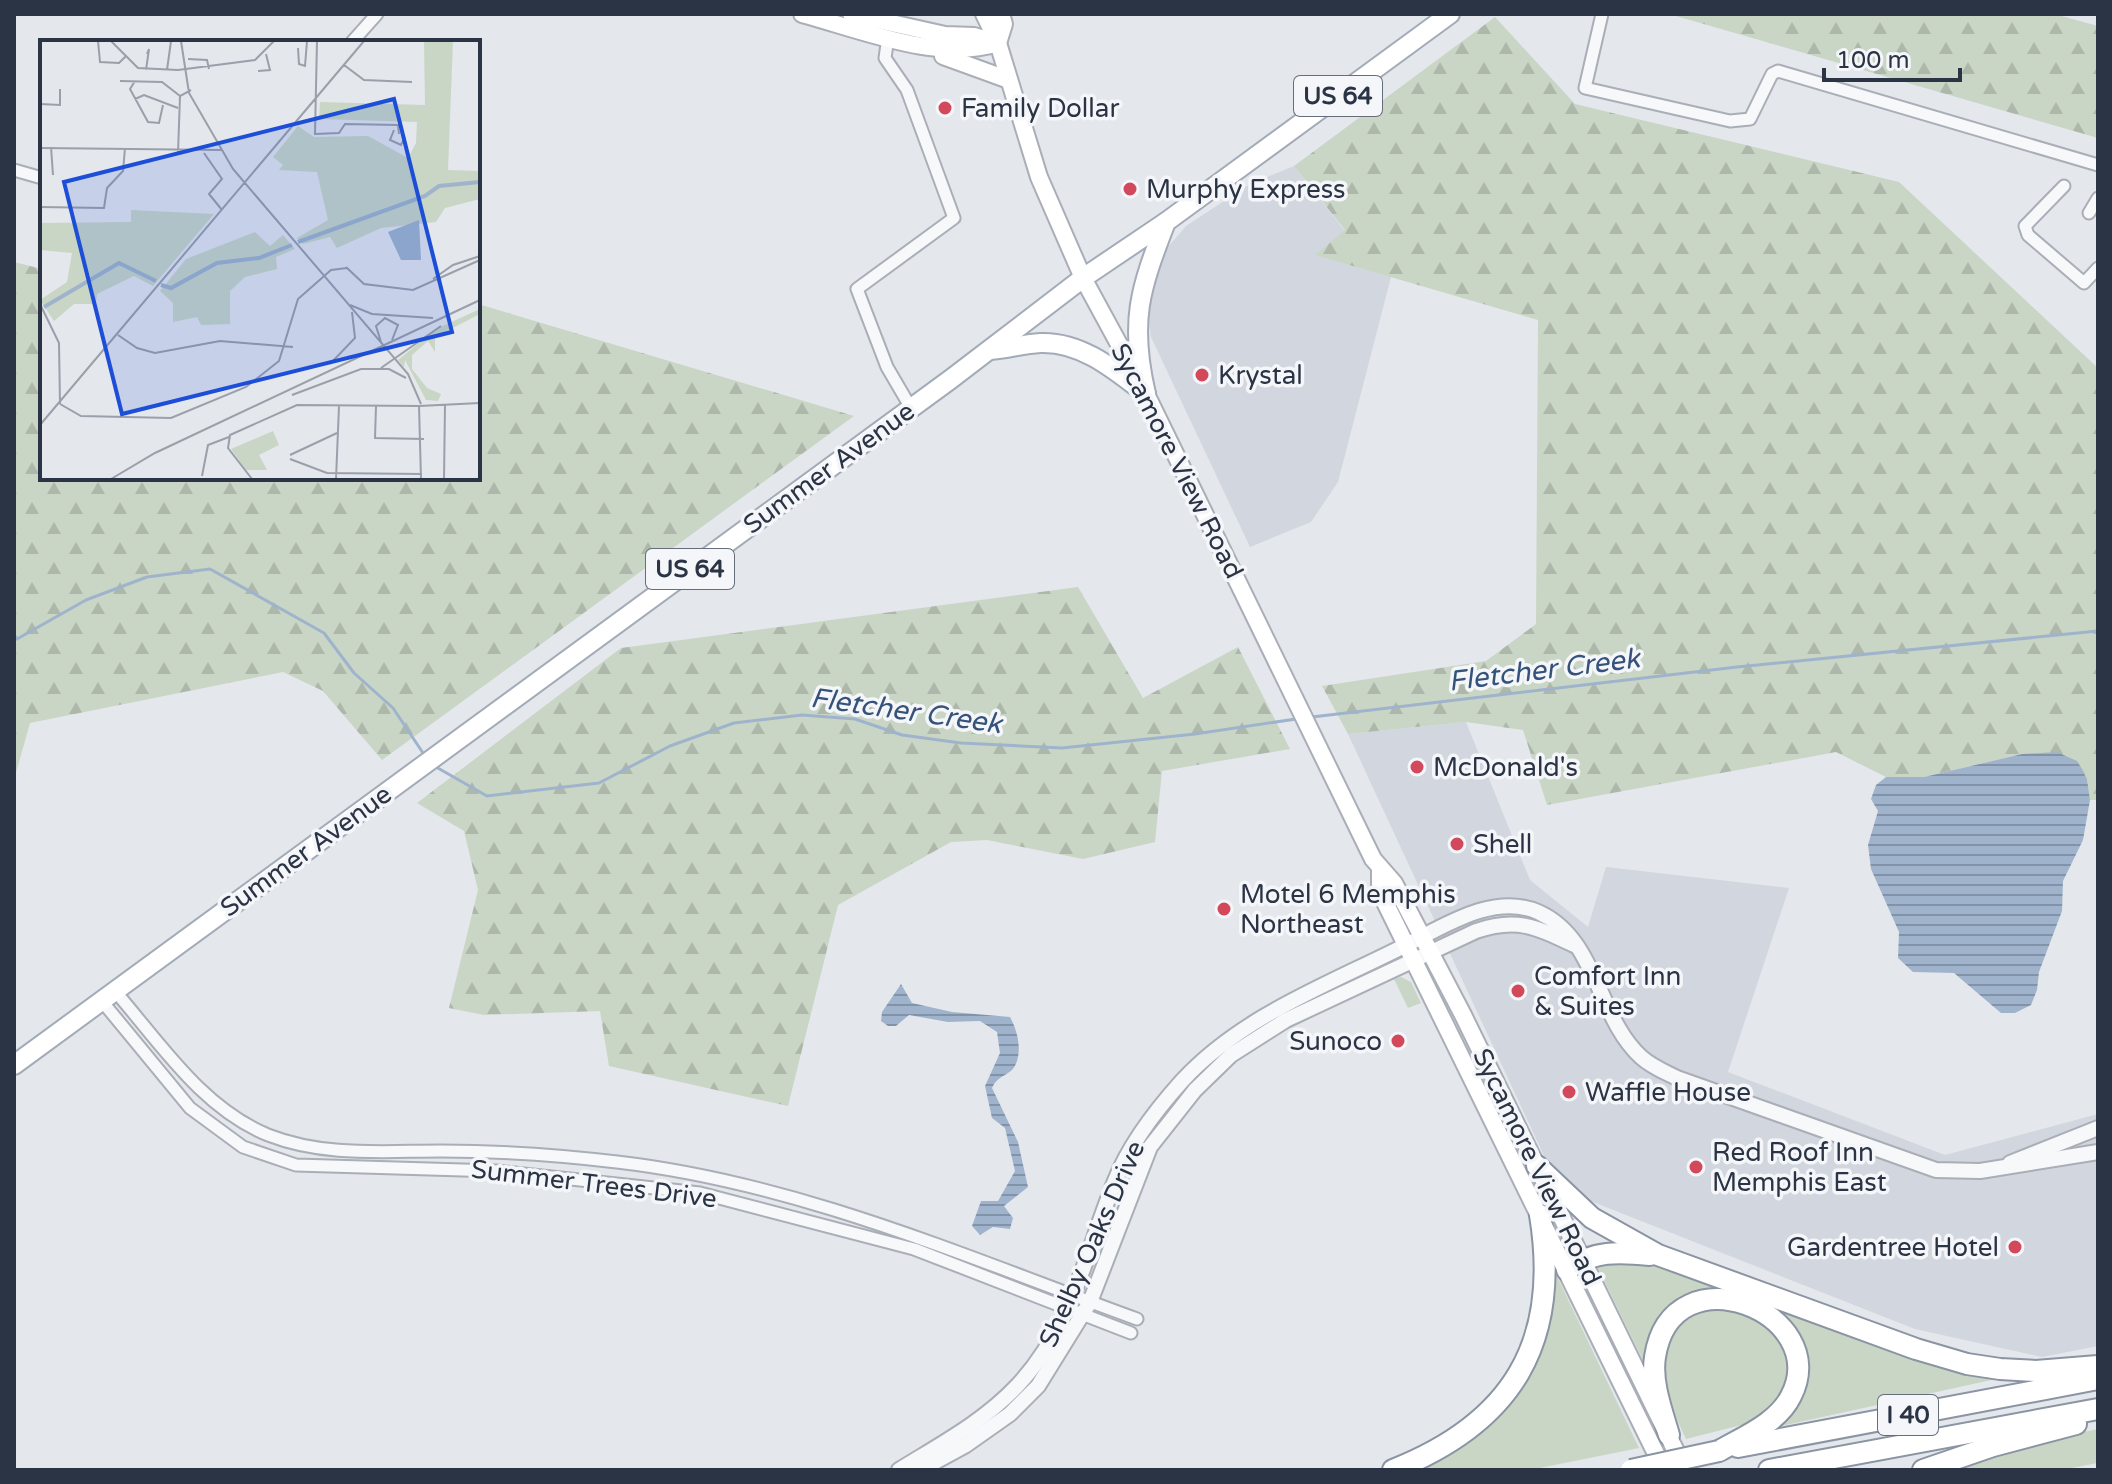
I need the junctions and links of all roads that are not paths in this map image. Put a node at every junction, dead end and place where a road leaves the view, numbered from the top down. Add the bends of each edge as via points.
1 (377, 14) edge
2 (802, 14) edge
3 (851, 14) edge
4 (984, 14) edge
5 (1001, 14) edge
6 (1450, 14) edge
7 (1602, 14) edge
8 (888, 37) junction
9 (354, 40) edge
10 (909, 42) junction
11 (998, 43) junction
12 (1009, 80) junction
13 (2098, 165) edge
14 (14, 170) edge
15 (40, 177) edge
16 (2064, 186) dead end
17 (2098, 198) edge
18 (2089, 213) dead end
19 (1166, 222) junction
20 (2098, 268) edge
21 (1083, 278) junction
22 (990, 350) junction
23 (1146, 394) junction
24 (911, 408) junction
25 (1417, 948) junction
26 (108, 996) junction
27 (14, 1065) edge
28 (2098, 1128) edge
29 (419, 1151) junction
30 (2098, 1152) edge
31 (1537, 1166) junction
32 (2007, 1166) junction
33 (419, 1167) junction
34 (1540, 1215) junction
35 (1658, 1255) junction
36 (1574, 1264) junction
37 (1074, 1295) junction
38 (1090, 1302) junction
39 (1067, 1310) junction
40 (1083, 1316) junction
41 (1137, 1319) dead end
42 (1131, 1333) dead end
43 (2098, 1366) edge
44 (2098, 1379) edge
45 (2098, 1409) edge
46 (2098, 1418) edge
47 (1669, 1435) junction
48 (1719, 1451) junction
49 (899, 1470) edge
50 (920, 1470) edge
51 (1393, 1470) edge
52 (1631, 1470) edge
53 (1664, 1470) edge
54 (1685, 1470) edge
55 (1769, 1470) edge
56 (1923, 1470) edge

1 - 9 street
2 - 8 main road
3 - 11 main road
4 - 11 main road, Sycamore View Road
5 - 11 main road, Sycamore View Road via 1004,24
6 - 19 main road, Summer Avenue / US 64
7 - 13 street via 1585,88 1730,121 1750,119 1778,71
8 - 10 main road
8 - 24 street via 885,58 907,90 954,218 857,289 887,367
10 - 11 main road via 971,51
10 - 12 main road
11 - 12 main road, Sycamore View Road
12 - 21 main road, Sycamore View Road via 1039,177
14 - 15 street
16 - 20 street via 2025,226 2028,235 2084,283
17 - 18 street
19 - 21 main road, Summer Avenue / US 64
19 - 23 main road via 1141,289 1137,327
21 - 22 main road, Summer Avenue / US 64
21 - 23 main road, Sycamore View Road
22 - 23 main road via 1058,344 1086,353
22 - 24 main road, Summer Avenue / US 64
23 - 25 main road, Sycamore View Road via 1380,870 1394,883
24 - 26 main road, Summer Avenue / US 64
25 - 31 main road, Sycamore View Road
25 - 32 street, Shelby Oaks Drive via 1507,923 1529,925 1574,945 1616,1026 1653,1066 1924,1167 1980,1171
25 - 34 main road, Sycamore View Road
25 - 37 street, Shelby Oaks Drive via 1311,991 1233,1035 1180,1083 1128,1153
25 - 38 street, Shelby Oaks Drive via 1231,1055 1195,1090 1150,1147
26 - 27 main road, Summer Avenue / US 64
26 - 29 street, Summer Trees Drive via 196,1086 237,1119 268,1135 358,1152
26 - 33 street, Summer Trees Drive via 190,1108 243,1147 296,1165
28 - 32 street
29 - 33 street
29 - 37 street, Summer Trees Drive via 618,1162 712,1179 866,1218
30 - 32 street, Shelby Oaks Drive
31 - 35 highway via 1592,1218
31 - 36 main road, Sycamore View Road
33 - 39 street, Summer Trees Drive via 700,1193 914,1249
34 - 36 main road, Sycamore View Road
34 - 51 highway via 1547,1259 1542,1319 1520,1373 1485,1418 1432,1454
35 - 36 highway via 1616,1252
35 - 43 highway via 1967,1364 2036,1371
36 - 47 main road, Sycamore View Road
36 - 53 main road, Sycamore View Road
37 - 38 street, Summer Trees Drive
37 - 39 street, Shelby Oaks Drive
38 - 40 street, Shelby Oaks Drive
38 - 41 street, Summer Trees Drive
39 - 40 street, Summer Trees Drive
39 - 49 street, Shelby Oaks Drive via 1016,1387 976,1424
40 - 42 street, Summer Trees Drive
40 - 50 street, Shelby Oaks Drive via 1025,1400 966,1445
44 - 48 highway, I 40
45 - 55 highway, I 40
46 - 56 highway
47 - 48 highway via 1657,1388 1655,1359 1661,1334 1684,1308 1699,1301 1748,1304 1778,1322 1788,1335 1797,1364 1793,1394 1762,1426
47 - 54 main road, Sycamore View Road
48 - 52 highway, I 40, bridge

